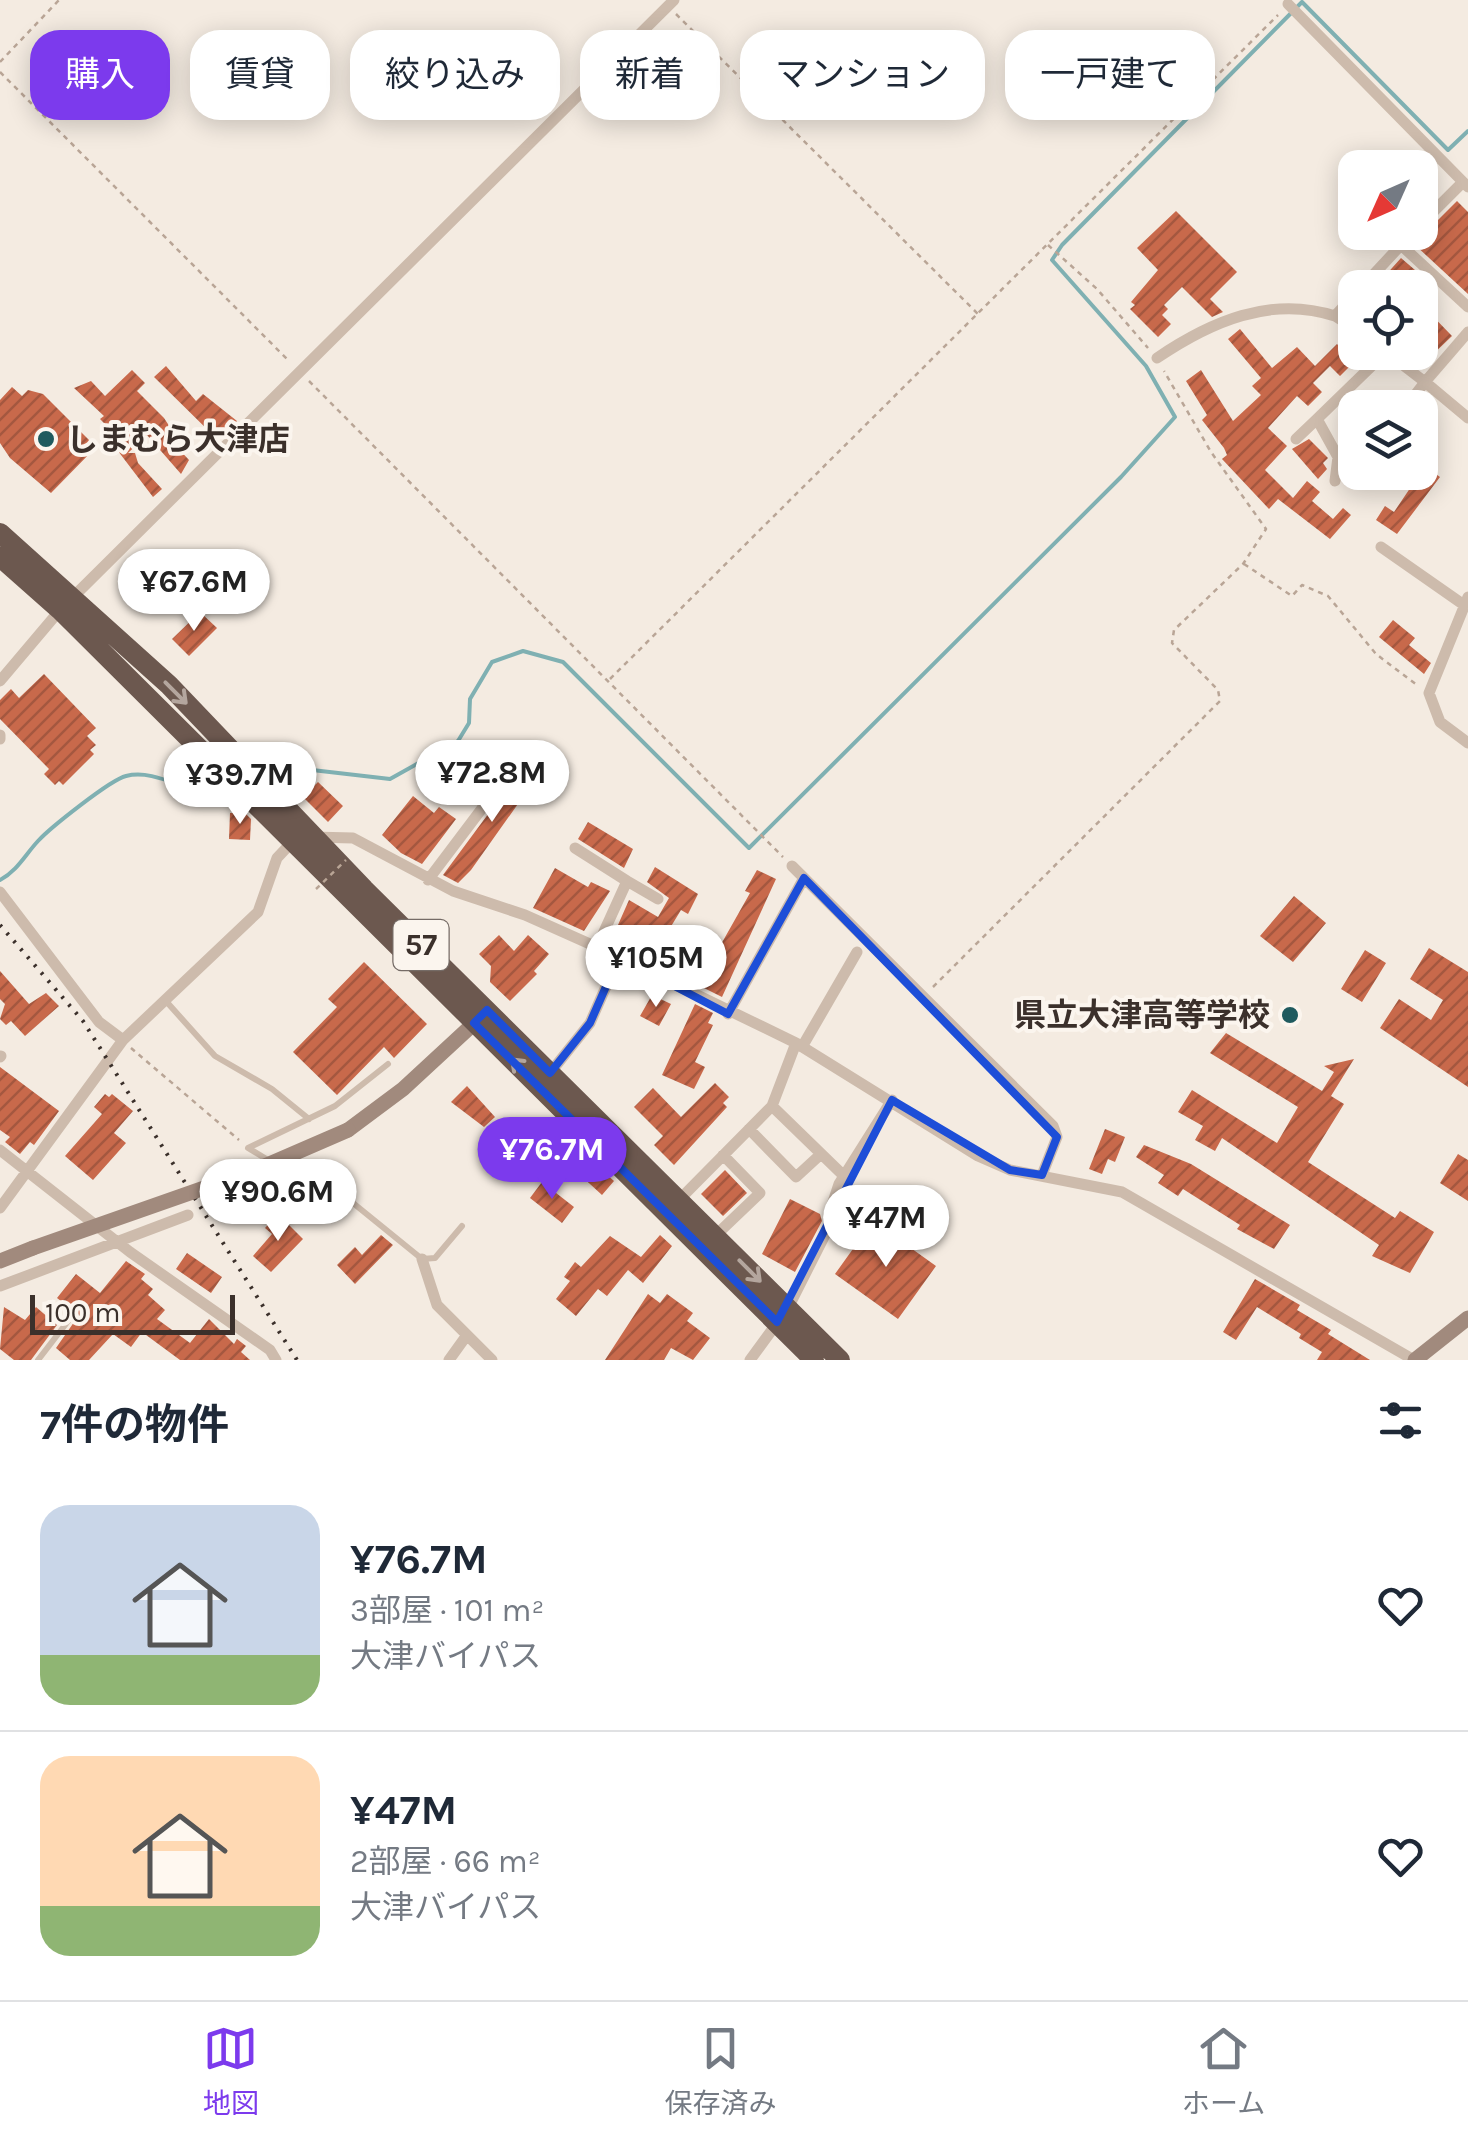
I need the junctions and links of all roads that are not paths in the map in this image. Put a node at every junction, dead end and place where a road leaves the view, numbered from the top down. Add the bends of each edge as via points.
1 (671, 3) edge
2 (1288, 4) road end
3 (1465, 184) edge
4 (1438, 209) edge
5 (1396, 250) edge
6 (1406, 250) edge
7 (1378, 270) edge
8 (1468, 308) edge
9 (1338, 313) edge
10 (1335, 316) junction
11 (1338, 318) edge
12 (1468, 332) edge
13 (1156, 358) road end
14 (1367, 370) edge
15 (1409, 370) edge
16 (1425, 382) junction
17 (1419, 390) edge
18 (1468, 418) edge
19 (1317, 419) junction
20 (1296, 439) dead end
21 (1335, 481) dead end
22 (0, 534) edge
23 (1381, 547) dead end
24 (0, 557) edge
25 (1466, 601) edge
26 (66, 604) junction
27 (0, 681) edge
28 (1468, 744) edge
29 (514, 766) dead end
30 (315, 837) junction
31 (292, 840) junction
32 (575, 848) dead end
33 (792, 866) road end
34 (804, 878) junction
35 (428, 880) junction
36 (627, 881) junction
37 (0, 892) edge
38 (658, 899) dead end
39 (597, 946) junction
40 (857, 952) dead end
41 (619, 957) junction
42 (164, 999) junction
43 (728, 1014) junction
44 (481, 1017) junction
45 (122, 1040) junction
46 (799, 1045) junction
47 (388, 1064) dead end
48 (550, 1072) junction
49 (892, 1100) junction
50 (772, 1106) junction
51 (309, 1119) junction
52 (749, 1129) junction
53 (0, 1150) edge
54 (821, 1154) junction
55 (723, 1155) junction
56 (27, 1170) junction
57 (1042, 1175) junction
58 (844, 1176) junction
59 (679, 1200) junction
60 (0, 1208) edge
61 (188, 1215) dead end
62 (462, 1226) dead end
63 (716, 1236) junction
64 (116, 1241) junction
65 (422, 1258) junction
66 (0, 1261) edge
67 (0, 1286) edge
68 (782, 1315) junction
69 (72, 1316) dead end
70 (1468, 1318) edge
71 (467, 1336) junction
72 (38, 1360) edge
73 (276, 1360) edge
74 (449, 1360) edge
75 (492, 1360) edge
76 (750, 1360) edge
77 (814, 1360) edge
78 (840, 1360) edge
79 (1414, 1360) edge

1 - 26 street
2 - 3 street
3 - 4 street
5 - 7 street
6 - 8 street
9 - 10 street
10 - 11 street
10 - 13 street via 1301,304 1258,311 1192,334
12 - 16 street
14 - 19 street
15 - 16 street
16 - 17 street
16 - 18 street
19 - 20 street
19 - 21 street via 1338,456
22 - 26 highway, 57
23 - 25 street
24 - 26 highway, 57
25 - 28 street via 1430,694 1440,722
26 - 27 street
26 -> 30 highway, 57 via 169,685
26 - 31 highway, 57
29 - 35 street
30 - 31 street
30 - 35 street via 353,838
30 - 44 highway, 57
31 - 42 street via 258,912
31 - 44 highway, 57
32 - 36 street
33 - 34 street
34 - 43 street
34 - 57 street via 1053,1126 1058,1138
35 - 39 street
36 - 38 street
36 - 39 street
37 - 45 street via 99,1022
39 - 41 street
40 - 46 street
41 - 43 street
41 - 48 street via 590,1023
42 - 45 street
42 - 51 lane via 215,1056
43 - 46 street
44 - 48 highway, 57
44 - 66 main road, bridge via 403,1090 348,1130
68 -> 44 highway, 57
45 - 56 street
46 - 49 street
46 - 50 street
47 - 51 lane
48 - 59 highway, 57
49 - 57 street via 978,1156
49 - 58 street
50 - 52 street
50 - 54 street
51 - 65 lane via 248,1148 321,1177
52 - 54 street via 796,1177
52 - 55 street
53 - 56 street
54 - 58 street
55 - 59 street
55 - 63 street via 760,1193
56 - 60 street
56 - 64 street
57 - 79 street via 1122,1192
58 - 68 street via 828,1214 832,1221
59 - 63 highway, 57
61 - 64 street
62 - 65 lane via 435,1258
63 -> 68 highway, 57
64 - 67 street
64 - 73 street
65 - 71 street via 437,1304
68 - 76 street
68 - 77 highway, 57
68 - 78 highway, 57
69 - 72 lane
70 - 79 main road
71 - 74 street
71 - 75 street

